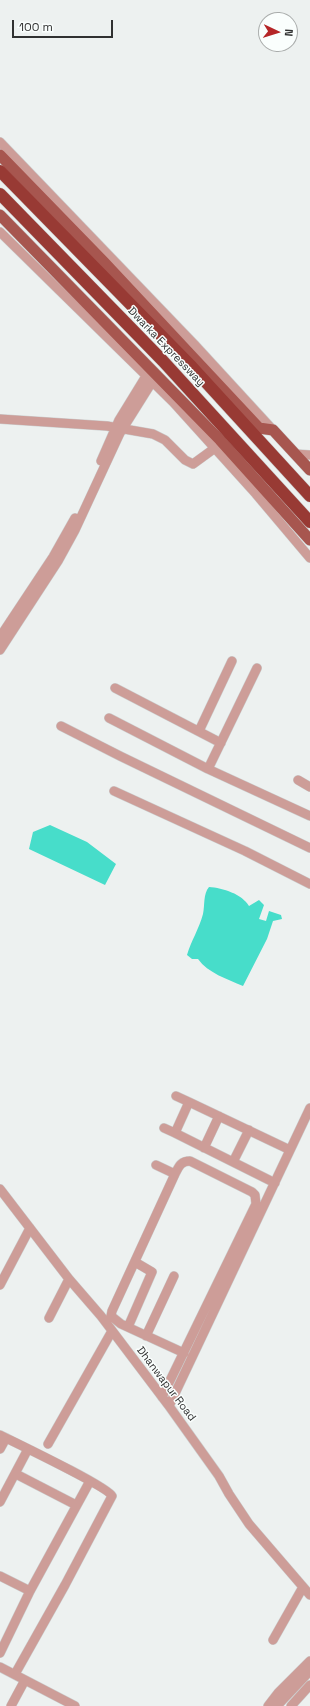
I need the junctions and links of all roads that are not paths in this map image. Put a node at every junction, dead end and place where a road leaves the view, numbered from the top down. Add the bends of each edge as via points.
1 (0, 142) edge
2 (0, 155) edge
3 (0, 171) edge
4 (0, 194) edge
5 (0, 215) edge
6 (0, 232) edge
7 (76, 300) junction
8 (149, 379) junction
9 (0, 419) edge
10 (119, 428) junction
11 (273, 430) junction
12 (215, 448) junction
13 (295, 454) junction
14 (310, 455) edge
15 (310, 470) edge
16 (310, 496) edge
17 (310, 522) edge
18 (310, 540) edge
19 (310, 558) edge
20 (11, 627) junction
21 (0, 637) edge
22 (0, 650) edge
23 (232, 661) dead end
24 (257, 668) dead end
25 (115, 688) dead end
26 (109, 718) dead end
27 (61, 726) dead end
28 (199, 731) junction
29 (221, 743) junction
30 (208, 769) junction
31 (298, 780) dead end
32 (310, 787) edge
33 (114, 791) dead end
34 (310, 816) edge
35 (310, 848) edge
36 (310, 884) edge
37 (176, 1096) dead end
38 (189, 1102) junction
39 (310, 1108) edge
40 (219, 1116) junction
41 (164, 1128) dead end
42 (249, 1130) junction
43 (175, 1133) junction
44 (204, 1148) junction
45 (290, 1150) junction
46 (234, 1162) junction
47 (156, 1165) dead end
48 (175, 1174) junction
49 (275, 1183) junction
50 (0, 1188) edge
51 (30, 1228) junction
52 (135, 1262) junction
53 (174, 1276) dead end
54 (69, 1279) junction
55 (0, 1285) edge
56 (49, 1318) dead end
57 (124, 1326) junction
58 (113, 1333) junction
59 (146, 1336) junction
60 (184, 1353) junction
61 (162, 1397) junction
62 (169, 1406) junction
63 (3, 1437) edge
64 (48, 1444) dead end
65 (0, 1449) edge
66 (28, 1449) junction
67 (16, 1474) junction
68 (90, 1481) junction
69 (0, 1502) edge
70 (76, 1505) junction
71 (0, 1576) edge
72 (303, 1587) junction
73 (30, 1591) junction
74 (310, 1595) edge
75 (273, 1640) dead end
76 (0, 1654) edge
77 (310, 1661) edge
78 (0, 1667) edge
79 (310, 1671) edge
80 (15, 1674) junction
81 (25, 1680) junction
82 (310, 1685) edge
83 (62, 1703) edge
84 (11, 1706) edge
85 (75, 1706) edge
86 (268, 1706) edge
87 (278, 1706) edge
88 (291, 1706) edge

1 - 11 street
2 - 11 main road via 259,428
3 - 16 highway, Dwarka Expressway via 192,367
4 - 17 highway, Dwarka Expressway via 163,361
5 - 7 main road
6 - 7 street
7 - 8 street
7 - 18 main road via 106,324 220,440
8 - 10 street
8 - 12 street
9 - 10 street
10 - 12 street via 160,436 185,460 193,464
10 - 20 street via 53,557
11 - 13 main road
12 - 19 street
13 - 14 street
13 - 15 main road
20 - 21 street
20 - 22 street
23 - 28 street
24 - 29 street
25 - 28 street
26 - 30 street
27 - 35 street
28 - 29 street
29 - 30 street
30 - 34 street
31 - 32 street
33 - 36 street
37 - 38 street
38 - 40 street
38 - 43 street
39 - 45 street
40 - 42 street
40 - 44 street
41 - 43 street
42 - 45 street
42 - 46 street
43 - 44 street
44 - 46 street
45 - 49 street
46 - 49 street
47 - 48 street
48 - 52 street
48 - 60 street via 181,1163 190,1161 252,1192 256,1200 254,1210
49 - 62 street
50 - 51 street, Dhanwapur Road
51 - 54 street, Dhanwapur Road
51 - 55 street
52 - 57 street via 111,1316
52 - 57 street via 152,1272
53 - 59 street
54 - 56 street
54 - 58 street, Dhanwapur Road
57 - 58 street
57 - 59 street
58 - 61 street, Dhanwapur Road
58 - 64 street
59 - 60 street
60 - 61 street
61 - 62 street, Dhanwapur Road
62 - 72 street, Dhanwapur Road via 219,1476 249,1524
63 - 65 street
63 - 66 street
66 - 67 street
66 - 68 street
67 - 69 street
67 - 70 street
68 - 70 street
68 - 80 street via 112,1496
70 - 73 street
71 - 73 street
72 - 74 street, Dhanwapur Road
72 - 75 street
73 - 76 street
77 - 86 street
78 - 80 street
79 - 87 street
80 - 81 street
81 - 83 street
81 - 84 street
82 - 88 street
83 - 85 street

